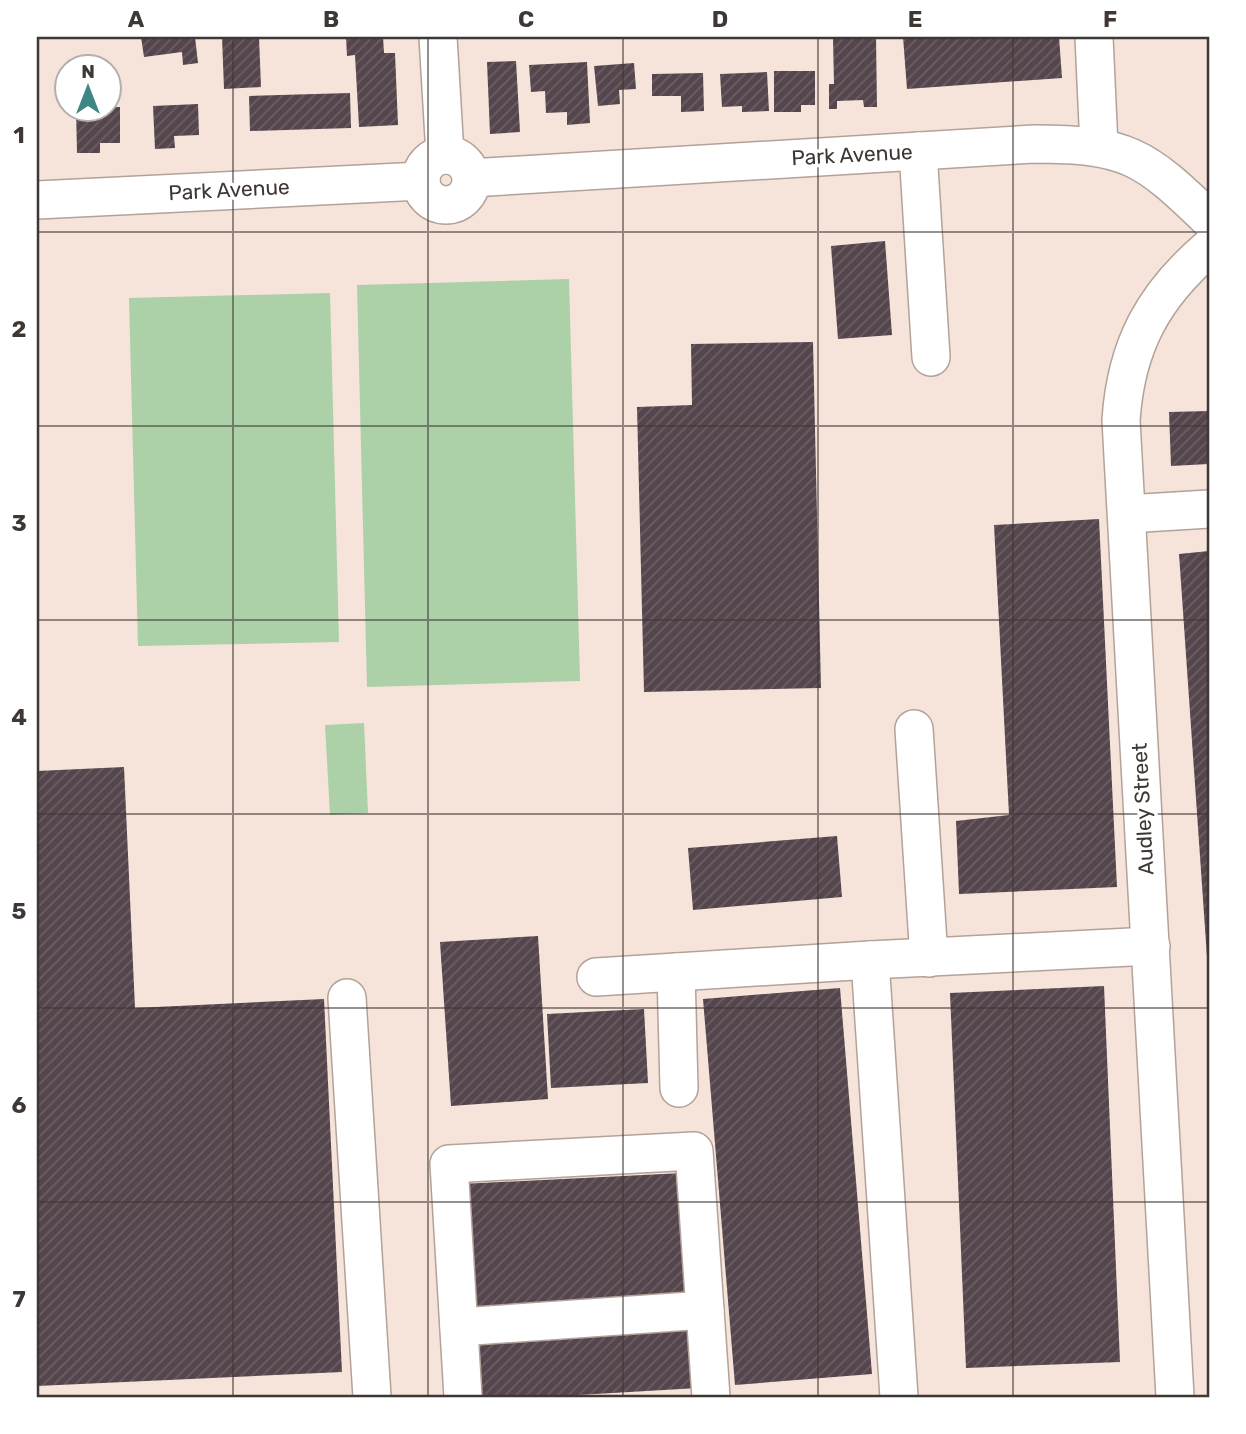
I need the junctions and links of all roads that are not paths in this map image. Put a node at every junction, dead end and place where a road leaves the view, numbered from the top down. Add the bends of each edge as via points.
1 (438, 37) edge
2 (1094, 37) edge
3 (1099, 147) junction
4 (918, 151) junction
5 (445, 171) junction
6 (37, 200) edge
7 (1209, 219) edge
8 (1209, 248) edge
9 (930, 357) dead end
10 (1209, 509) edge
11 (1127, 514) junction
12 (915, 729) dead end
13 (1151, 946) junction
14 (929, 958) junction
15 (870, 960) junction
16 (676, 972) junction
17 (596, 977) dead end
18 (347, 998) dead end
19 (680, 1088) dead end
20 (705, 1310) junction
21 (459, 1327) junction
22 (372, 1397) edge
23 (463, 1397) edge
24 (711, 1397) edge
25 (899, 1397) edge
26 (1175, 1397) edge

1 - 5 street
2 - 3 street
3 - 4 street, Park Avenue via 1034,144
3 - 7 street, Park Avenue via 1143,161
4 - 5 street, Park Avenue
4 - 9 street
5 - 6 street, Park Avenue
8 - 11 street, Audley Street via 1184,269 1155,307 1124,379 1121,420
10 - 11 street
11 - 13 street, Audley Street
12 - 14 street
13 - 14 street
13 - 26 street, Audley Street
14 - 15 street
15 - 16 street
15 - 25 street
16 - 17 street
16 - 19 street
18 - 22 street
20 - 21 street
20 - 21 street via 694,1151 449,1164
20 - 24 street
21 - 23 street

